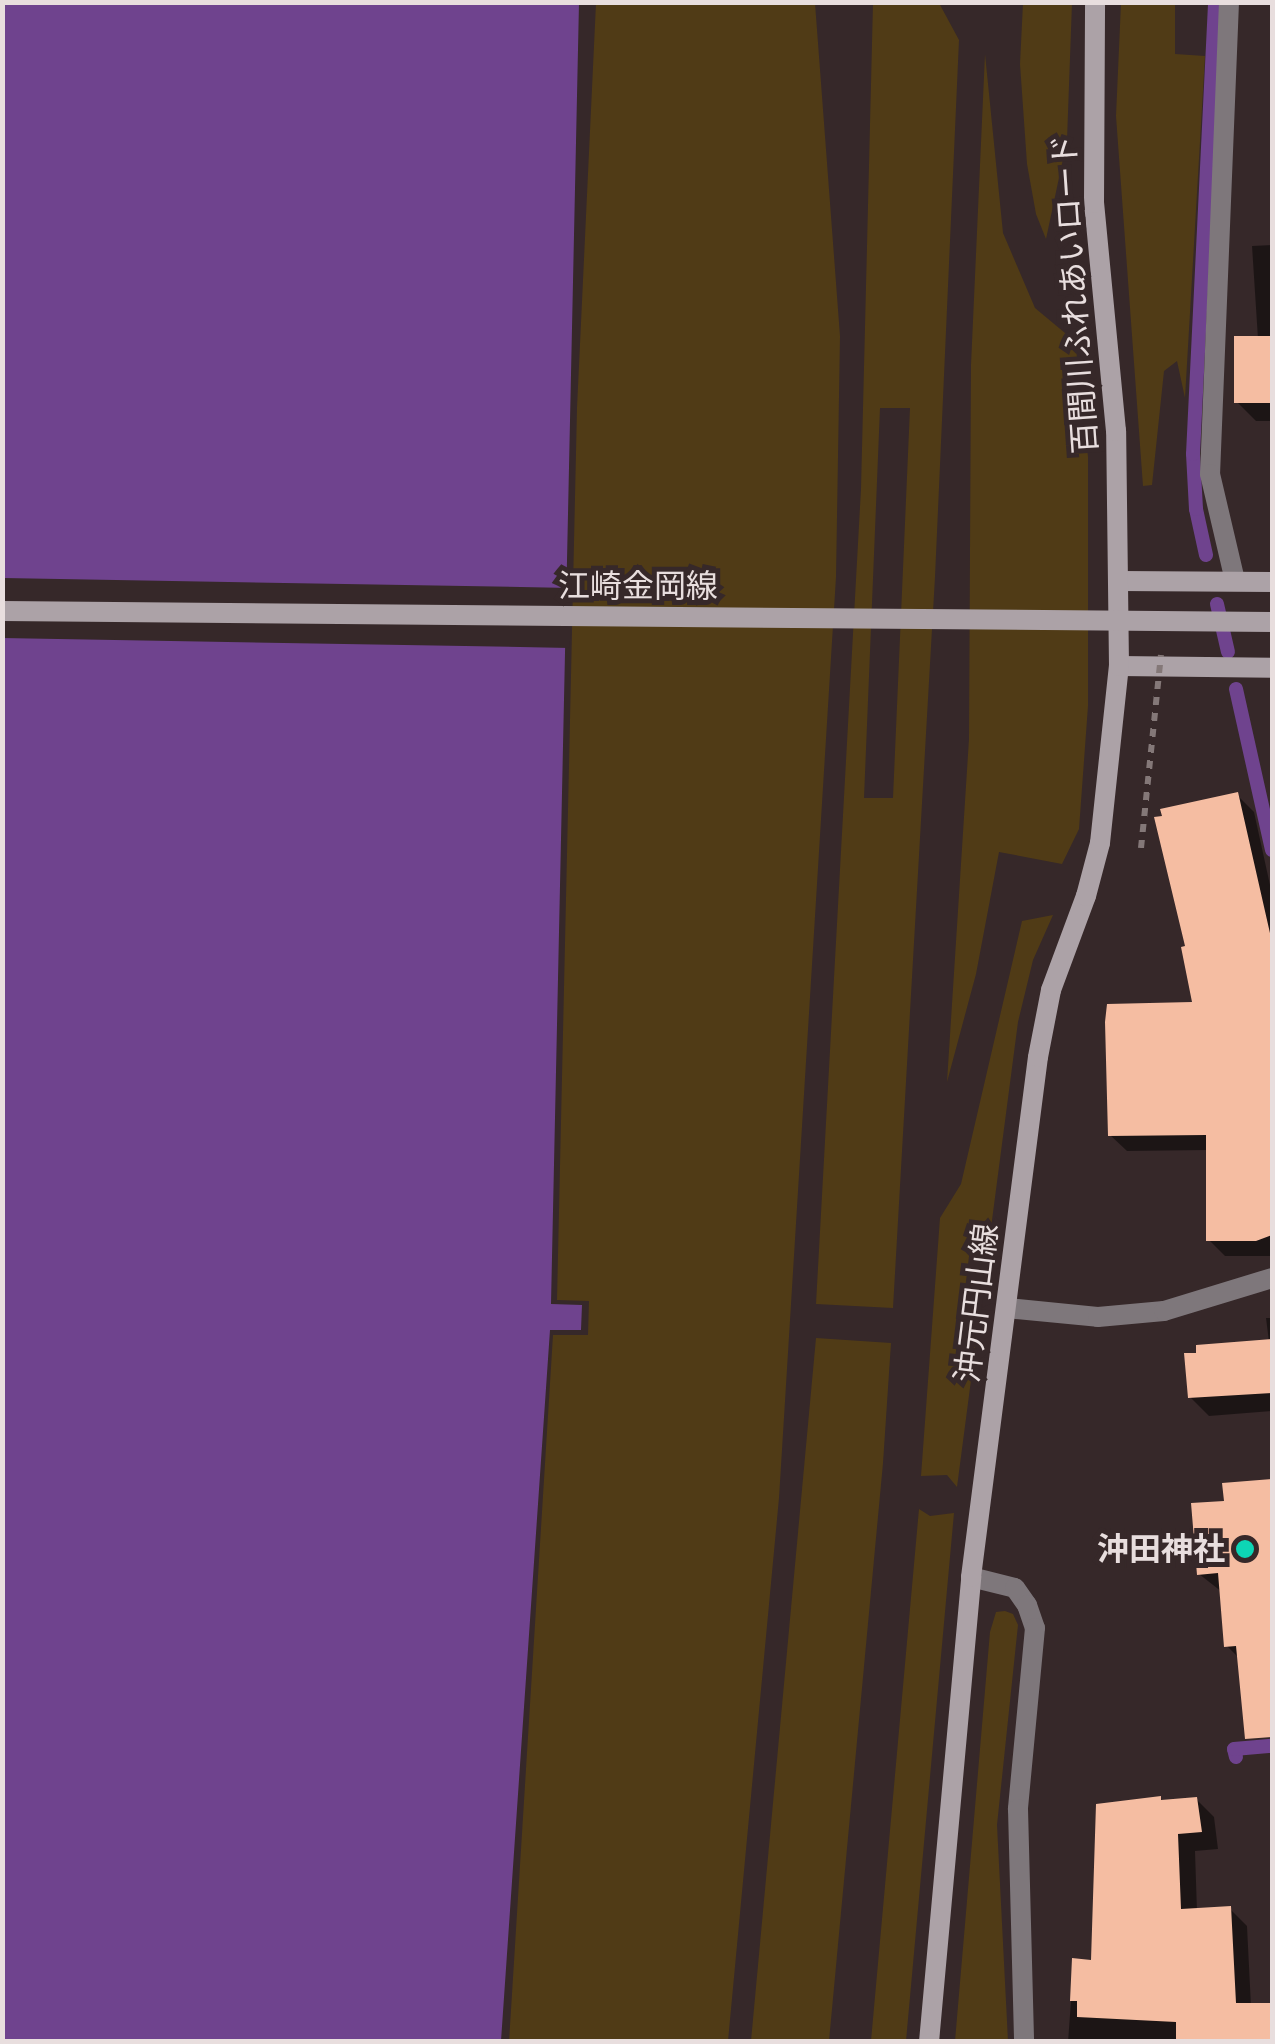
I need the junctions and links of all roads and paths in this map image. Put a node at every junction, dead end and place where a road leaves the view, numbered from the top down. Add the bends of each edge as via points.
1 (1095, 2) edge
2 (1230, 2) edge
3 (1120, 580) junction
4 (1235, 581) junction
5 (1272, 582) edge
6 (2, 611) edge
7 (1272, 622) edge
8 (1161, 651) dead end
9 (1119, 666) junction
10 (1272, 668) edge
11 (1141, 848) dead end
12 (1272, 1278) edge
13 (1007, 1308) junction
14 (971, 1577) junction
15 (930, 2042) edge
16 (1024, 2042) edge

1 - 3 main road, 百間川ふれあいロード via 1094,203 1116,431
2 - 4 street via 1210,474
3 - 4 main road
3 - 9 main road, 沖元円山線
4 - 5 main road
6 - 7 main road, 江崎金岡線, bridge
8 - 11 path, bridge
9 - 10 main road
9 - 13 main road, 沖元円山線 via 1100,843 1051,990 1038,1057
12 - 13 street via 1164,1310 1098,1317
13 - 14 main road, 沖元円山線
14 - 15 main road, 沖元円山線
14 - 16 street via 1015,1588 1035,1628 1018,1810

